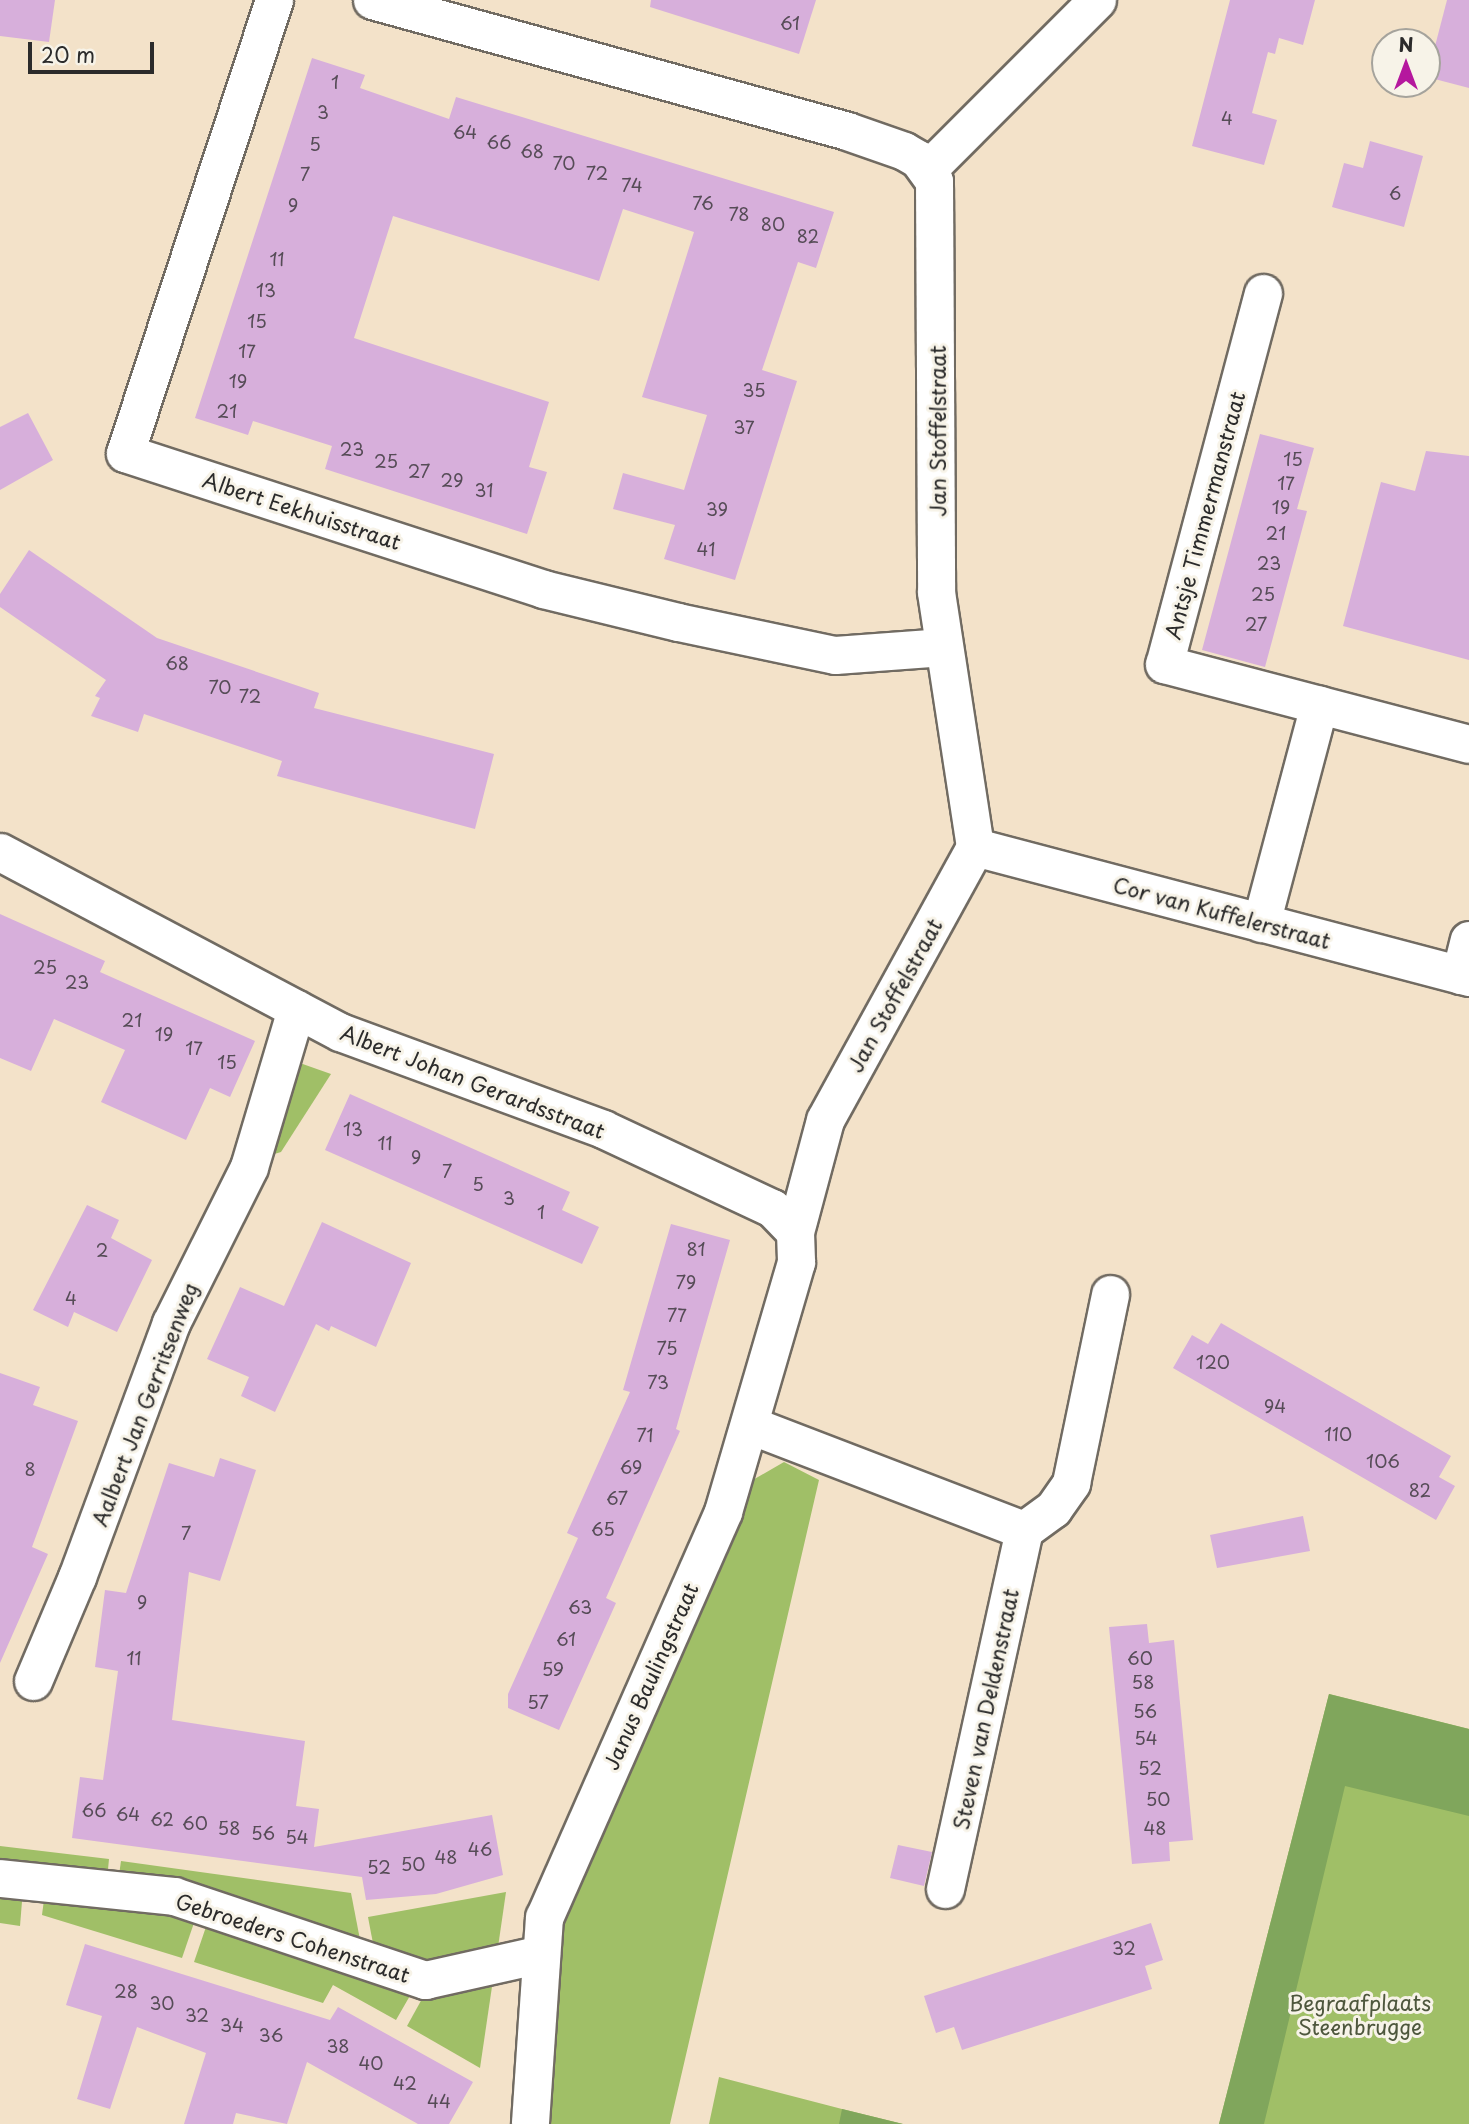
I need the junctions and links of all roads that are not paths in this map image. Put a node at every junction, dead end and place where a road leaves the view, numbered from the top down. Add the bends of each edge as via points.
1 (274, 0) edge
2 (372, 0) edge
3 (1097, 0) edge
4 (928, 169) junction
5 (1263, 293) dead end
6 (944, 648) junction
7 (1319, 705) junction
8 (1469, 744) edge
9 (975, 847) junction
10 (0, 852) edge
11 (1261, 923) junction
12 (1469, 940) edge
13 (1464, 976) edge
14 (296, 1009) junction
15 (795, 1232) junction
16 (1110, 1294) dead end
17 (750, 1425) junction
18 (1024, 1530) junction
19 (33, 1681) dead end
20 (0, 1878) edge
21 (945, 1889) dead end
22 (541, 1954) junction
23 (530, 2124) edge

1 - 6 street, Albert Eekhuisstraat via 125,453 543,589 678,622 835,655
2 - 4 street via 847,131 904,151
3 - 4 street
4 - 6 street, Jan Stoffelstraat via 937,193 936,592
5 - 7 street, Antsje Timmermanstraat via 1164,664
6 - 9 street, Jan Stoffelstraat
7 - 8 street, Antsje Timmermanstraat
7 - 11 street
9 - 11 street, Cor van Kuffelerstraat
9 - 15 street, Jan Stoffelstraat via 825,1120
10 - 14 street, Albert Johan Gerardsstraat
11 - 13 street, Cor van Kuffelerstraat
12 - 13 street
14 - 15 street, Albert Johan Gerardsstraat via 366,1044 603,1129 772,1208
14 - 19 street, Aalbert Jan Gerritsenweg via 249,1167 171,1323 77,1577
15 - 17 street, Janus Baulingstraat via 796,1262
16 - 18 street via 1071,1483 1053,1509
17 - 18 street
17 - 22 street, Janus Baulingstraat via 723,1512 544,1917
18 - 21 street, Steven van Deldenstraat
20 - 22 street, Gebroeders Cohenstraat via 174,1896 425,1980
22 - 23 street, Janus Baulingstraat

